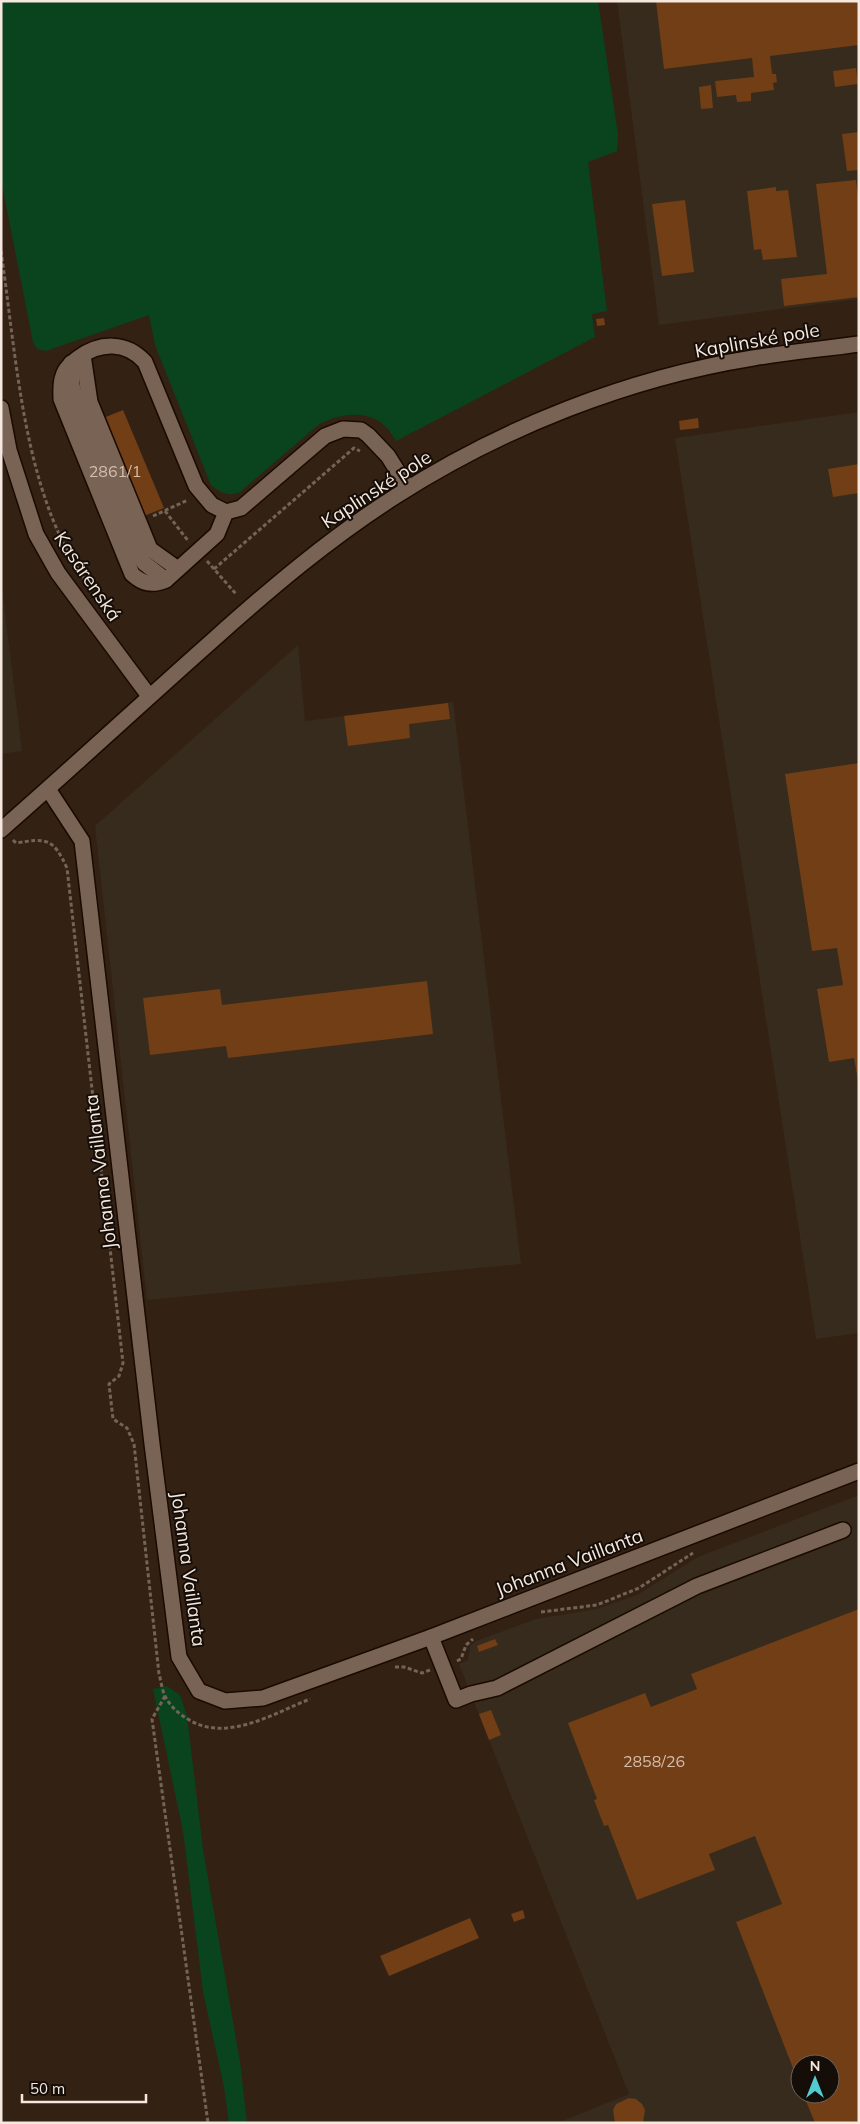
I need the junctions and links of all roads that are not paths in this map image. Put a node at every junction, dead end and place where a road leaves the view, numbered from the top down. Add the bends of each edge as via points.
1 (859, 344) edge
2 (77, 359) junction
3 (1, 408) edge
4 (408, 488) junction
5 (226, 512) junction
6 (178, 569) junction
7 (149, 696) junction
8 (48, 789) junction
9 (2, 829) edge
10 (859, 1471) edge
11 (843, 1530) dead end
12 (431, 1637) junction

1 - 4 street, Kaplinské pole via 752,358 628,388 505,437
2 - 5 street via 106,345 138,354 145,362 200,492 212,505
2 - 6 street via 90,402 150,549
2 - 6 street via 63,374 61,399 132,574 148,584 157,584
3 - 7 street, Kasárenská via 9,450 36,534 58,573
4 - 5 street via 388,456 368,435 361,430 343,429 325,436 241,508
4 - 7 street, Kaplinské pole via 281,579
5 - 6 street via 217,534
7 - 8 street, Kaplinské pole
8 - 9 street, Kaplinské pole
8 - 12 street, Johanna Vaillanta via 82,841 149,1424 180,1657 198,1691 225,1701 263,1698
10 - 12 street, Johanna Vaillanta
11 - 12 street via 697,1586 497,1688 456,1700

